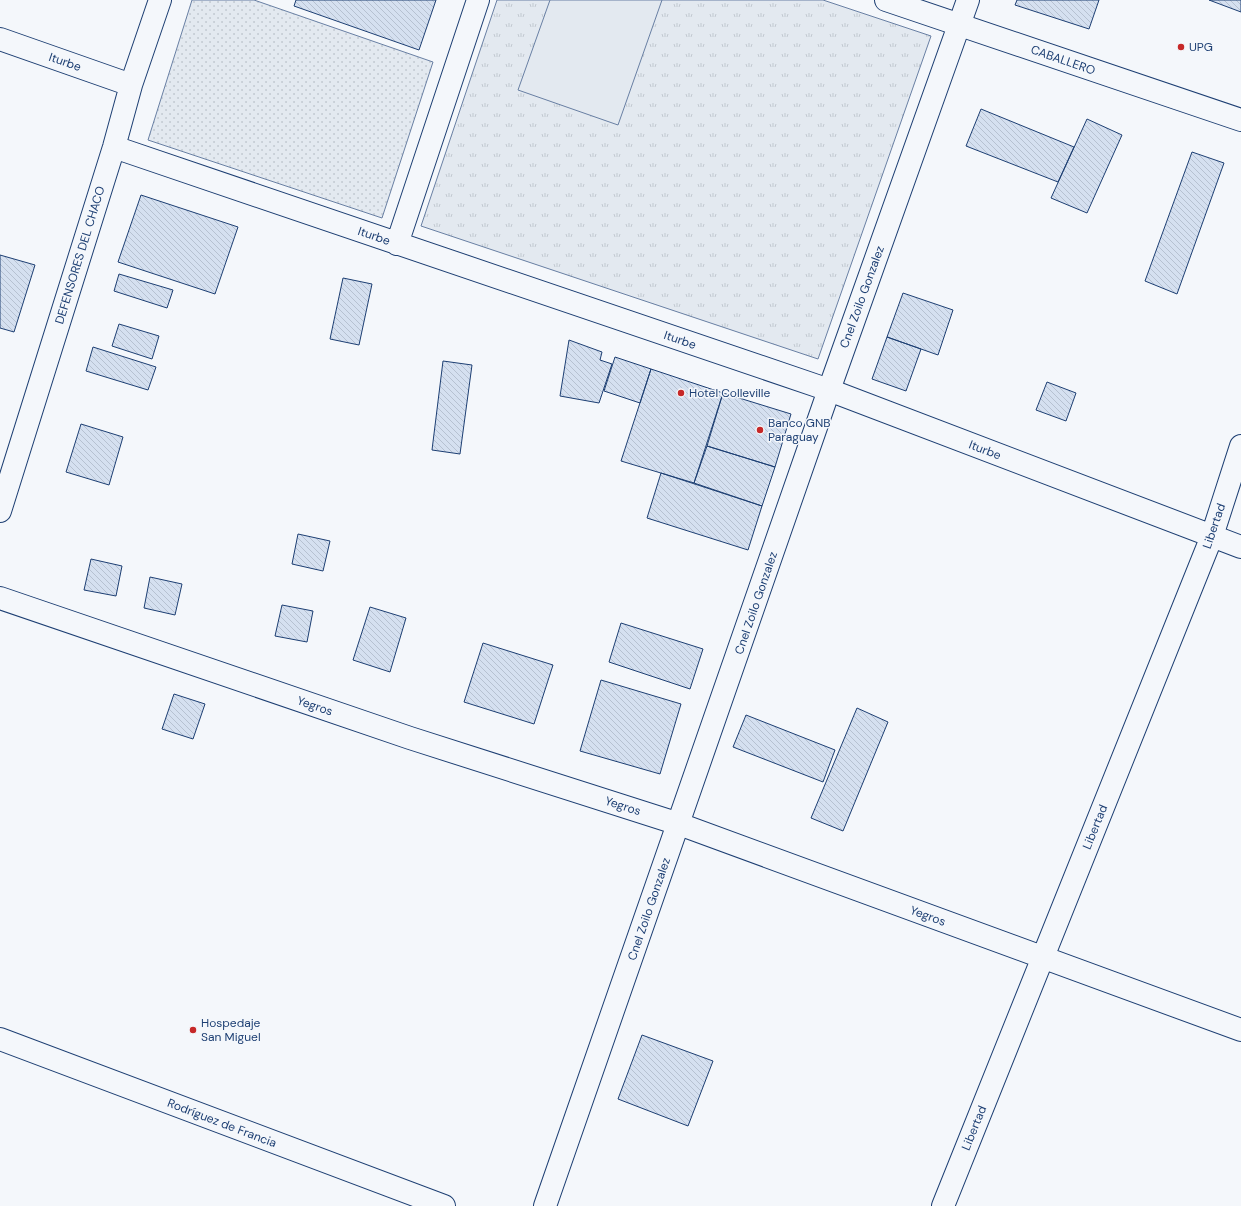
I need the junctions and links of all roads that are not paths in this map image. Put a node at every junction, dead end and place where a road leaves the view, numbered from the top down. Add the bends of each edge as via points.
1 (160, 0) edge
2 (478, 0) edge
3 (886, 0) edge
4 (968, 0) edge
5 (960, 25) junction
6 (0, 39) edge
7 (131, 85) junction
8 (1241, 120) edge
9 (114, 147) junction
10 (397, 244) junction
11 (829, 390) junction
12 (1241, 446) edge
13 (0, 511) edge
14 (1212, 536) junction
15 (1241, 547) edge
16 (0, 598) edge
17 (679, 824) junction
18 (1043, 958) junction
19 (1241, 1030) edge
20 (0, 1039) edge
21 (444, 1206) edge
22 (545, 1206) edge
23 (943, 1206) edge

1 - 7 street, DEFENSORES DEL CHACO
2 - 10 street
3 - 5 street, CABALLERO
4 - 5 street, Cnel Zoilo Gonzalez
5 - 8 street, CABALLERO
5 - 11 street, Cnel Zoilo Gonzalez
6 - 7 street, Iturbe
7 - 9 street, DEFENSORES DEL CHACO
9 - 10 street, Iturbe
9 - 13 street, DEFENSORES DEL CHACO
10 - 11 street, Iturbe
11 - 14 street, Iturbe
11 - 17 street, Cnel Zoilo Gonzalez
12 - 14 street, Libertad
14 - 15 street, Iturbe
14 - 18 street, Libertad
16 - 17 street, Yegros via 410,738
17 - 18 street, Yegros
17 - 22 street, Cnel Zoilo Gonzalez
18 - 19 street, Yegros
18 - 23 street, Libertad
20 - 21 street, Rodríguez de Francia

